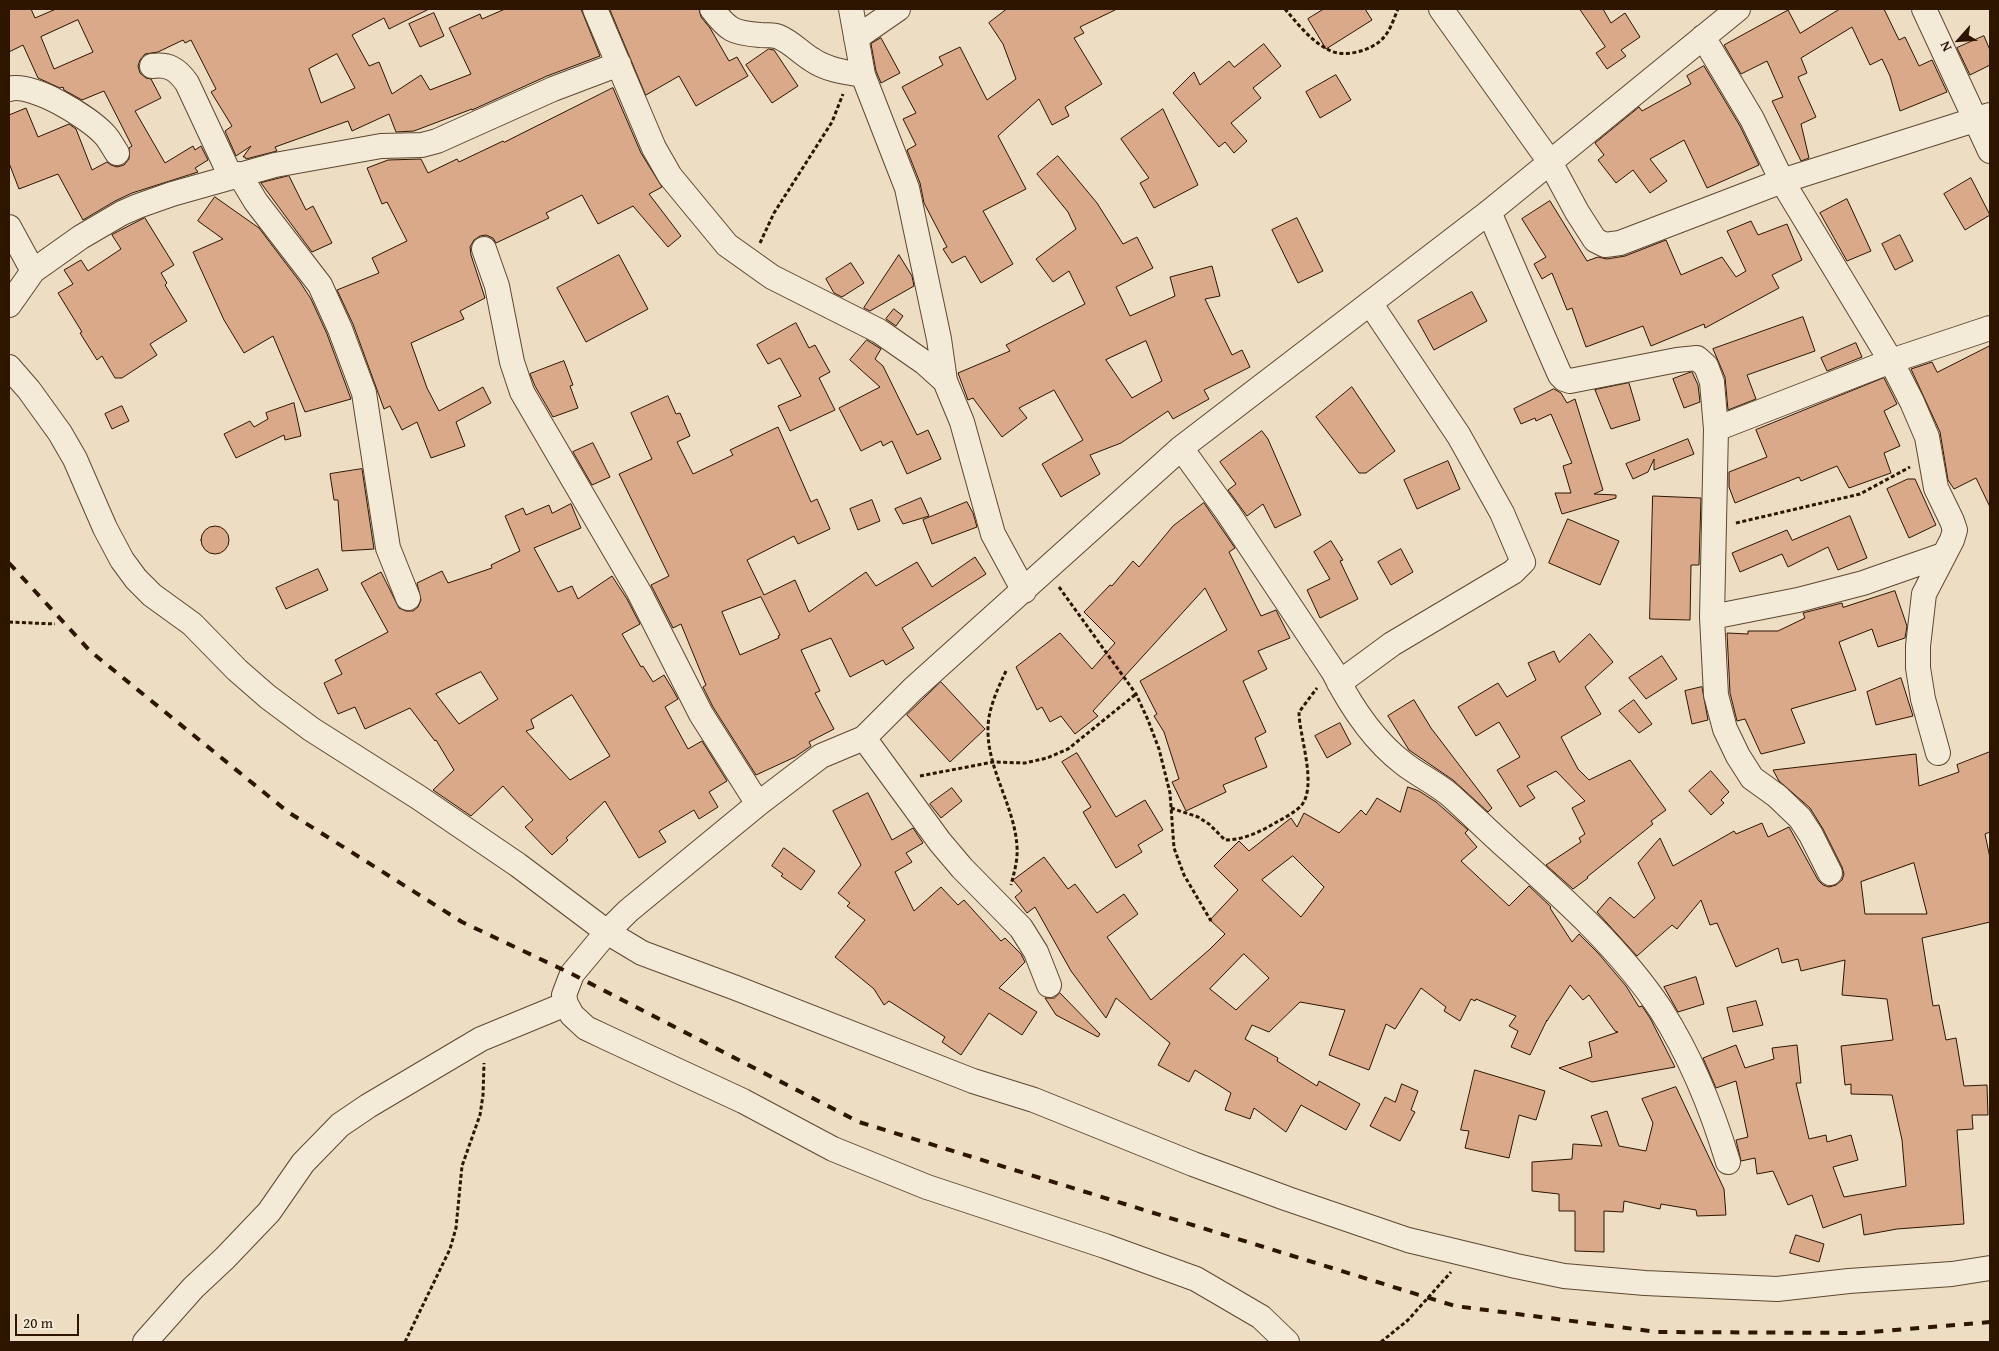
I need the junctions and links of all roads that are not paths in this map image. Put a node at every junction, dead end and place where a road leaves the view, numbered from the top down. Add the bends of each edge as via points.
1 (594, 9) edge
2 (712, 9) edge
3 (851, 9) edge
4 (898, 9) edge
5 (1441, 9) edge
6 (1738, 9) edge
7 (1924, 9) edge
8 (1703, 37) junction
9 (856, 38) junction
10 (618, 64) junction
11 (152, 66) dead end
12 (857, 74) junction
13 (9, 89) edge
14 (1982, 118) edge
15 (1990, 151) edge
16 (117, 153) dead end
17 (1550, 162) junction
18 (235, 175) junction
19 (1782, 181) junction
20 (1489, 212) junction
21 (9, 227) edge
22 (484, 249) dead end
23 (33, 271) junction
24 (1370, 303) junction
25 (9, 305) edge
26 (1990, 328) edge
27 (1891, 361) junction
28 (9, 367) edge
29 (944, 381) junction
30 (1716, 428) junction
31 (1181, 448) junction
32 (1943, 555) junction
33 (1024, 590) junction
34 (408, 598) dead end
35 (1712, 617) junction
36 (1336, 677) junction
37 (864, 738) junction
38 (1938, 752) dead end
39 (758, 804) junction
40 (1830, 873) dead end
41 (607, 932) junction
42 (1049, 985) dead end
43 (566, 1004) junction
44 (1728, 1162) dead end
45 (1990, 1268) edge
46 (145, 1342) edge
47 (1287, 1342) edge

1 - 10 street
2 - 12 street via 724,24 736,32 763,36 774,34 828,69
3 - 9 street
4 - 9 street
5 - 17 street
6 - 8 street
7 - 14 street
8 - 17 street
8 - 19 street via 1752,120
9 - 12 street
10 - 18 street via 437,141 307,158
10 - 29 street via 654,148 670,176 727,245 772,277 879,331 925,363
11 - 18 street via 171,66 180,72
12 - 29 street via 907,188 934,314
13 - 16 street via 32,90 69,109 105,134
14 - 15 street
14 - 19 street
17 - 19 street via 1595,240 1605,245 1620,243
17 - 20 street
18 - 23 street via 122,213
18 - 34 street via 320,285 340,329 364,393 388,548
19 - 27 street
20 - 24 street
20 - 30 street via 1560,375 1570,381 1697,358 1706,366 1712,382
21 - 23 street
22 - 39 street via 497,286 512,362 522,392 640,592 701,714
23 - 25 street
24 - 31 street
24 - 36 street via 1459,436 1502,513 1523,562 1512,572
26 - 27 street
27 - 30 street
27 - 32 street via 1923,426 1936,488 1955,530
28 - 41 street via 60,433 122,560 152,595 192,624 237,670 311,729 518,865
29 - 33 street via 962,422 993,534
30 - 35 street
31 - 33 street
31 - 36 street
32 - 35 street via 1863,583
32 - 38 street via 1924,594 1918,646 1918,668
33 - 37 street via 913,689
35 - 40 street via 1716,696 1725,729 1752,778 1800,818
36 - 44 street via 1383,745 1404,764 1449,794 1578,912 1624,960 1661,1011 1691,1064 1714,1117
37 - 39 street via 821,756
37 - 42 street via 962,868 1021,928 1036,952
39 - 41 street
41 - 43 street via 572,974 564,995
41 - 45 street via 642,953 973,1080 1034,1100 1193,1164 1408,1240 1564,1276 1645,1283 1777,1289
43 - 46 street via 481,1039 340,1125 303,1163 263,1218
43 - 47 street via 586,1028 743,1101 833,1149 927,1188 1196,1279 1261,1317

